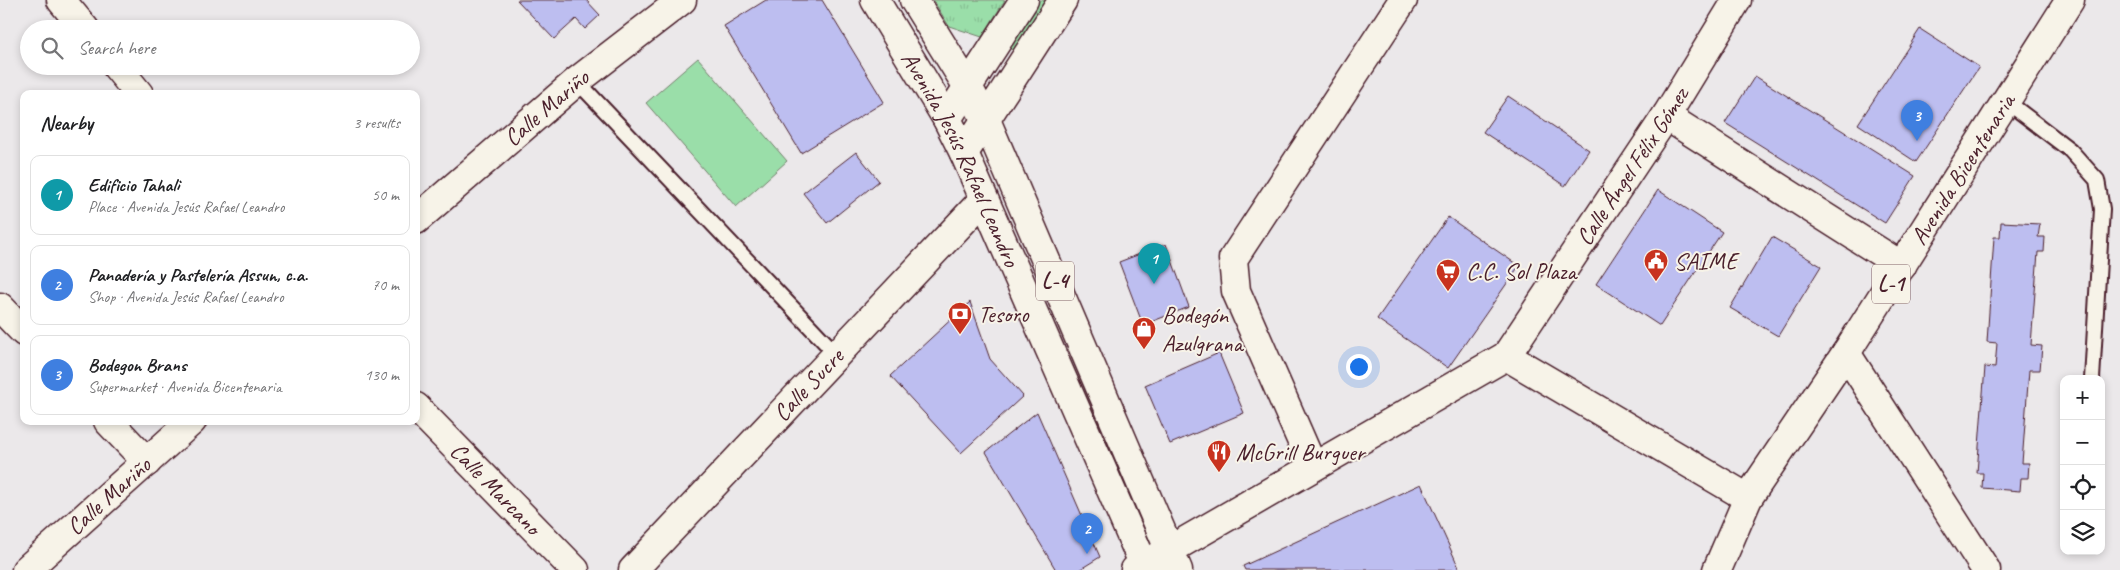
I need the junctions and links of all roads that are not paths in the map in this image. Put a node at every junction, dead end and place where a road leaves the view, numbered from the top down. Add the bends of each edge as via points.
1 (61, 0) edge
2 (682, 0) edge
3 (875, 0) edge
4 (914, 0) edge
5 (1024, 0) edge
6 (1063, 0) edge
7 (1403, 0) edge
8 (1737, 0) edge
9 (2070, 0) edge
10 (78, 20) edge
11 (124, 75) edge
12 (577, 81) junction
13 (968, 87) junction
14 (137, 90) edge
15 (2006, 101) junction
16 (1666, 116) junction
17 (947, 119) junction
18 (986, 120) junction
19 (964, 153) junction
20 (983, 200) junction
21 (420, 217) edge
22 (1902, 266) junction
23 (0, 307) edge
24 (20, 328) edge
25 (1846, 353) junction
26 (836, 354) junction
27 (1506, 356) junction
28 (2092, 375) edge
29 (420, 411) edge
30 (112, 425) edge
31 (188, 425) edge
32 (147, 462) junction
33 (1313, 467) junction
34 (1748, 498) junction
35 (1174, 560) edge
36 (1142, 568) edge
37 (26, 570) edge
38 (575, 570) edge
39 (633, 570) edge
40 (1717, 570) edge
41 (1986, 570) edge

1 - 10 street
2 - 12 street, Calle Mariño
3 - 17 street, Avenida Jesús Rafael Leandro / L-4
4 - 13 street, Avenida Jesús Rafael Leandro / L-4
5 - 13 street
6 - 18 street
7 - 33 street via 1234,259 1236,291
8 - 16 street, Calle Ángel Félix Gómez
9 - 15 street, Avenida Bicentenaria / L-1
11 - 14 street
12 - 21 street, Calle Mariño
12 - 26 lane
13 - 17 street
13 - 18 street, Avenida Jesús Rafael Leandro / L-4
15 - 22 street, Avenida Bicentenaria / L-1
15 - 28 lane via 2070,150 2097,180 2102,209
16 - 22 street
16 - 27 street, Calle Ángel Félix Gómez
17 - 19 street, Avenida Jesús Rafael Leandro / L-4
18 - 19 street
18 - 35 street, Avenida Jesús Rafael Leandro / L-4
19 - 20 street, Avenida Jesús Rafael Leandro / L-4
20 - 26 street, Calle Sucre
20 - 36 street, Avenida Jesús Rafael Leandro / L-4
22 - 25 street, Avenida Bicentenaria / L-1
23 - 24 street
25 - 34 street, Avenida Bicentenaria / L-1
25 - 41 street
26 - 39 street, Calle Sucre
27 - 33 street, Calle Ángel Félix Gómez
27 - 34 street
29 - 38 street, Calle Marcano
30 - 32 street
31 - 32 street, Calle Mariño
32 - 37 street, Calle Mariño
33 - 35 street, Calle Ángel Félix Gómez
34 - 40 street, Avenida Bicentenaria / L-1
35 - 36 street, Calle Ángel Félix Gómez

